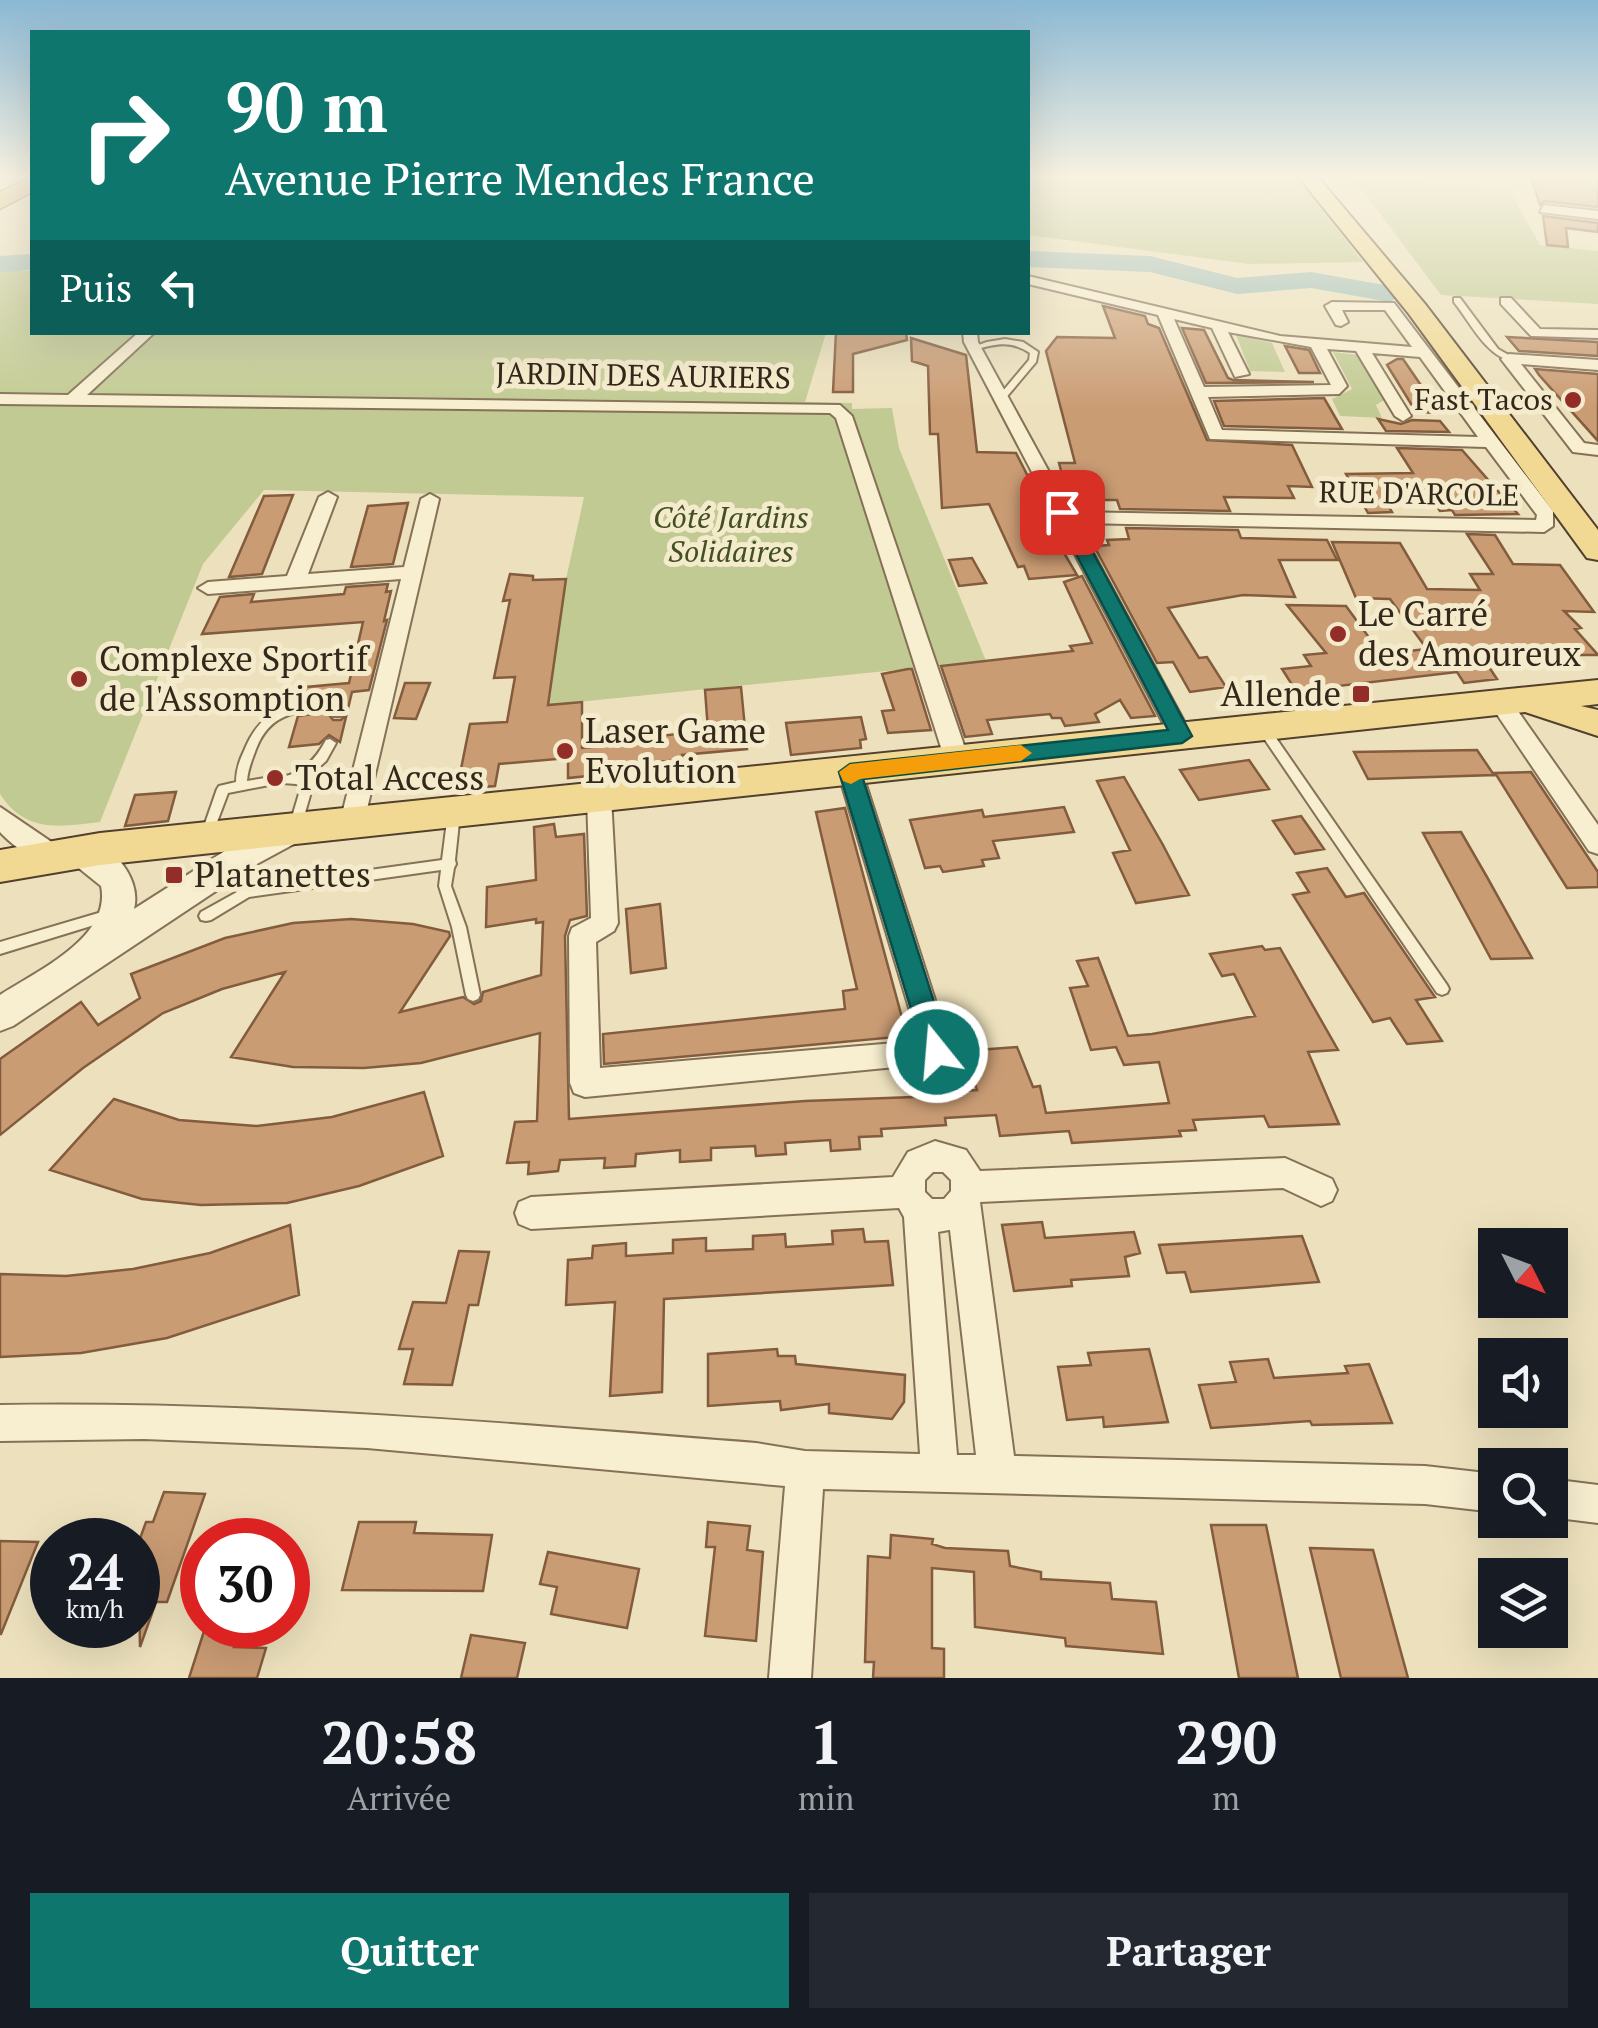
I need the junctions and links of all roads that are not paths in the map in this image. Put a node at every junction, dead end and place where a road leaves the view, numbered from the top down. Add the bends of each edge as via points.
1 (1371, 253) edge
2 (1389, 253) edge
3 (1030, 280) edge
4 (1457, 300) dead end
5 (1506, 301) dead end
6 (1417, 309) junction
7 (1162, 311) junction
8 (1341, 322) dead end
9 (1217, 324) junction
10 (1598, 334) edge
11 (145, 335) edge
12 (972, 340) edge
13 (1317, 344) junction
14 (1362, 349) junction
15 (1424, 354) junction
16 (1509, 359) junction
17 (1598, 365) edge
18 (1241, 374) dead end
19 (1197, 392) junction
20 (76, 397) junction
21 (1001, 398) junction
22 (0, 399) edge
23 (1300, 415) junction
24 (1403, 416) dead end
25 (1491, 442) junction
26 (1598, 450) edge
27 (328, 497) dead end
28 (430, 499) dead end
29 (1066, 517) junction
30 (1598, 517) edge
31 (1598, 551) edge
32 (1598, 570) edge
33 (410, 572) junction
34 (295, 581) junction
35 (208, 588) dead end
36 (1598, 676) edge
37 (1598, 692) edge
38 (1508, 701) junction
39 (1598, 710) edge
40 (338, 713) dead end
41 (1598, 723) edge
42 (1263, 728) junction
43 (1182, 736) junction
44 (330, 743) dead end
45 (957, 760) junction
46 (850, 772) junction
47 (265, 782) dead end
48 (242, 785) junction
49 (599, 797) junction
50 (454, 813) junction
51 (0, 816) edge
52 (352, 822) junction
53 (294, 829) junction
54 (207, 838) junction
55 (1598, 844) edge
56 (63, 851) junction
57 (0, 854) edge
58 (450, 864) junction
59 (0, 866) edge
60 (120, 913) junction
61 (206, 916) dead end
62 (0, 948) edge
63 (90, 956) junction
64 (1442, 990) dead end
65 (472, 994) dead end
66 (0, 1015) edge
67 (1321, 1190) dead end
68 (966, 1197) junction
69 (914, 1200) junction
70 (531, 1213) dead end
71 (0, 1423) edge
72 (805, 1470) junction
73 (997, 1474) junction
74 (940, 1476) junction
75 (1478, 1490) edge
76 (1568, 1500) edge
77 (1598, 1504) edge
78 (790, 1678) edge

1 - 6 main road
2 - 30 main road
3 - 7 street
4 - 16 lane via 1495,351
5 - 10 street via 1536,333
6 - 31 main road
6 - 32 main road via 1426,334
7 - 9 street
7 - 19 street
8 - 15 street, RUE D'ARCOLE via 1332,306 1390,306
9 - 13 street
9 - 18 street
11 - 20 street
12 - 21 street
12 - 21 lane via 1010,342 1034,352
13 - 14 street
13 - 23 street via 1339,386 1317,393
14 - 15 street
14 - 24 street
15 - 25 street, RUE D'ARCOLE
16 - 17 street
16 - 26 street via 1578,448
19 - 23 street
19 - 23 street via 1216,435
20 - 22 street
20 - 45 street, JARDIN DES AURIERS via 834,408 844,416 900,572
21 - 29 street
23 - 25 street
25 - 29 street, RUE D'ARCOLE via 1546,515 1544,526
27 - 34 street
28 - 33 street
29 - 43 street
33 - 34 street
33 - 52 street
34 - 35 street
36 - 38 main road via 1524,688
37 - 38 main road
38 - 39 main road
38 - 41 main road
38 - 42 main road
38 - 55 street
40 - 48 lane via 329,704 270,718 254,736
42 - 43 main road
42 - 64 lane
43 - 45 main road
44 - 53 lane via 322,758 292,779 307,784
45 - 46 main road
46 - 49 main road
46 - 49 street via 937,1052 585,1083 582,936 606,923
47 - 48 lane
48 - 54 lane via 218,795
49 - 50 main road
50 - 52 main road
50 - 58 lane
51 - 56 street via 17,834
52 - 53 main road
53 - 54 main road
53 - 63 street
54 - 56 main road
56 - 57 main road
56 - 59 main road
56 - 60 street via 110,868 121,887
58 - 61 lane via 246,892
58 - 65 lane via 445,886
60 - 62 lane
60 - 63 street
63 - 66 street
67 - 68 street via 1286,1172
68 - 69 street via 956,1212 938,1216
68 - 69 street via 961,1168 934,1156 910,1172
68 - 73 street
69 - 70 street
69 - 74 street
71 - 72 street via 367,1430
72 - 74 street
72 - 78 street
73 - 74 street
73 - 75 street
76 - 77 street

